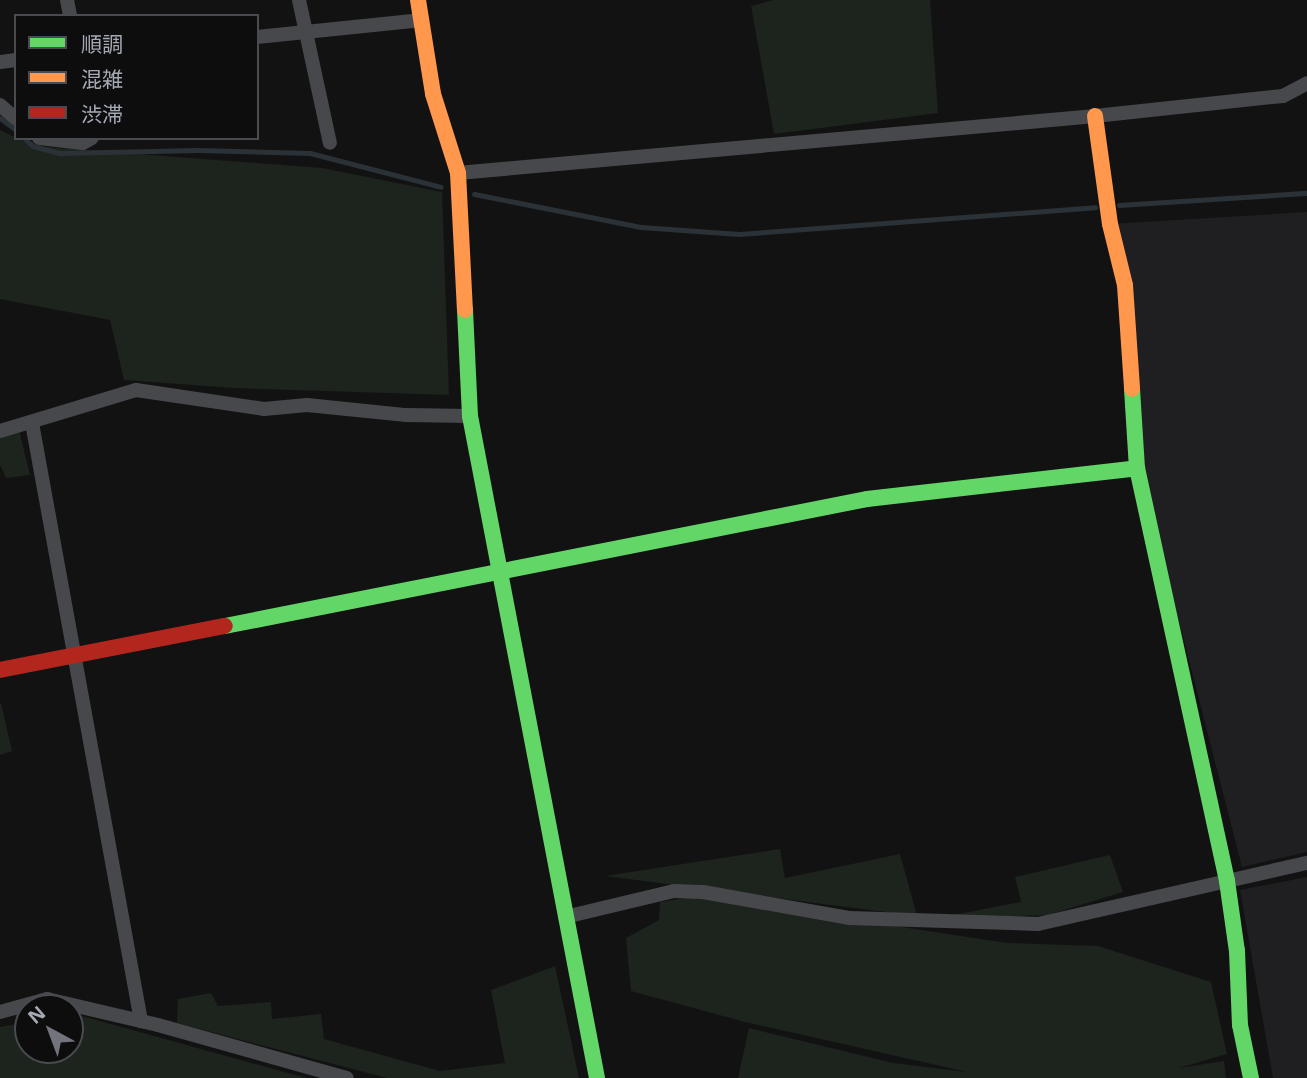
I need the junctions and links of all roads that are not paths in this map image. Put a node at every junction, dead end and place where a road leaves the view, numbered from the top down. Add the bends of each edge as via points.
1 (299, 0) edge
2 (418, 0) edge
3 (422, 20) junction
4 (306, 32) junction
5 (259, 37) edge
6 (1307, 83) edge
7 (0, 105) edge
8 (14, 116) edge
9 (1095, 116) junction
10 (61, 140) edge
11 (88, 140) edge
12 (330, 143) dead end
13 (458, 173) junction
14 (470, 416) junction
15 (32, 424) junction
16 (0, 431) edge
17 (1137, 468) junction
18 (498, 570) junction
19 (75, 655) junction
20 (0, 670) edge
21 (1307, 863) edge
22 (1227, 881) junction
23 (565, 917) junction
24 (0, 1012) edge
25 (141, 1021) junction
26 (346, 1078) edge
27 (597, 1078) edge
28 (1251, 1078) edge

1 - 4 street
2 - 3 street
3 - 4 street
3 - 13 street via 433,94
4 - 5 street
4 - 12 street
6 - 9 street via 1283,96
7 - 8 street
9 - 13 street
9 - 17 street via 1110,224 1125,285
10 - 11 street
13 - 14 street
14 - 15 street via 307,405 264,409 136,390
14 - 18 street
15 - 16 street
15 - 19 street
17 - 18 street via 867,499
17 - 22 street
18 - 19 street
18 - 23 street
19 - 20 street
19 - 25 street
21 - 22 street
22 - 23 street via 1038,924 849,918 674,891
22 - 28 street via 1237,951 1240,1025
23 - 27 street
24 - 25 street via 47,999
25 - 26 street

